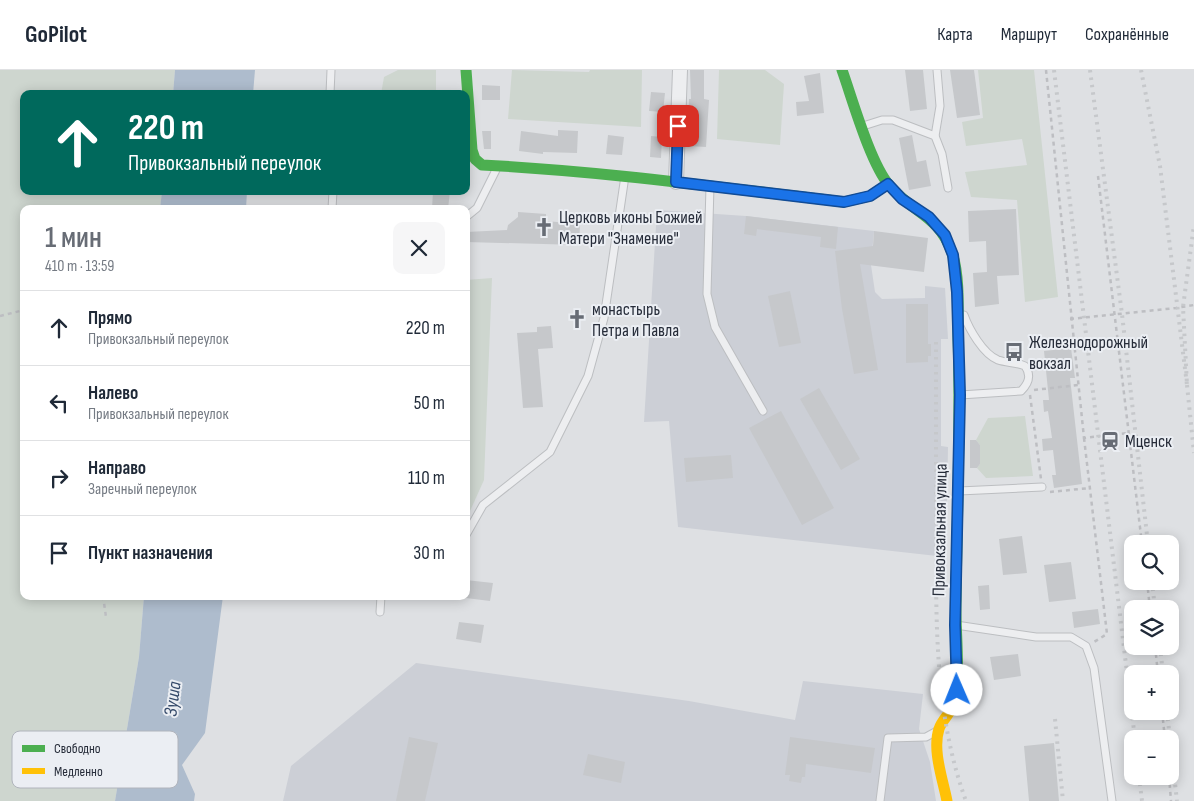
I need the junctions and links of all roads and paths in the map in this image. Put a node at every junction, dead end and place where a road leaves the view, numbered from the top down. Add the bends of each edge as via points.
1 (331, 70) edge
2 (466, 70) edge
3 (680, 70) edge
4 (842, 70) edge
5 (937, 70) edge
6 (1046, 70) edge
7 (330, 90) edge
8 (468, 90) edge
9 (470, 123) edge
10 (863, 126) junction
11 (935, 136) junction
12 (498, 168) junction
13 (625, 176) junction
14 (1098, 176) dead end
15 (676, 182) junction
16 (888, 184) junction
17 (710, 186) junction
18 (948, 188) dead end
19 (470, 214) edge
20 (957, 292) junction
21 (1194, 304) edge
22 (20, 311) edge
23 (1114, 315) junction
24 (0, 316) edge
25 (1070, 319) junction
26 (1078, 385) junction
27 (960, 395) junction
28 (763, 411) dead end
29 (1128, 433) junction
30 (1084, 438) junction
31 (1042, 487) junction
32 (1090, 488) junction
33 (958, 491) junction
34 (470, 528) edge
35 (1141, 535) edge
36 (104, 600) edge
37 (381, 600) edge
38 (380, 612) dead end
39 (106, 617) dead end
40 (955, 625) junction
41 (1086, 646) junction
42 (939, 730) junction
43 (1170, 785) edge
44 (880, 801) edge
45 (947, 801) edge
46 (1112, 801) edge
47 (1171, 801) edge

1 - 7 lane
2 - 8 street
3 - 15 street
4 - 10 street, Привокзальная улица
5 - 11 lane via 940,106
6 - 25 path
9 - 12 street via 475,160
10 - 11 lane via 893,120
10 - 16 street, Привокзальная улица via 877,165
11 - 18 lane
12 - 13 street via 545,168
12 - 19 lane via 477,208
13 - 15 street
13 - 34 lane via 604,318 588,376 550,452 483,505
14 - 23 path
15 - 17 street
16 - 17 street via 870,196 844,202
16 - 20 street, Привокзальная улица via 902,199 929,217 945,235 953,255
17 - 28 lane via 708,294 715,327
20 - 27 street, Привокзальная улица
20 - 27 lane via 966,320 990,355 1020,364 1029,376 1020,392
21 - 23 path
22 - 24 path
23 - 25 path
23 - 29 path
25 - 26 path
26 - 30 path
26 - 31 path via 1029,391
27 - 33 street, Привокзальная улица
29 - 30 path
29 - 35 path
30 - 32 path
31 - 32 path via 1051,492
31 - 33 lane
32 - 41 path via 1107,634
33 - 40 street, Привокзальная улица
36 - 39 path
37 - 38 lane
40 - 41 lane via 1071,638
40 - 42 street, Привокзальная улица via 957,690 953,708
41 - 46 lane via 1094,668
42 - 44 lane via 926,736 888,738
42 - 45 street via 938,746
43 - 47 path

